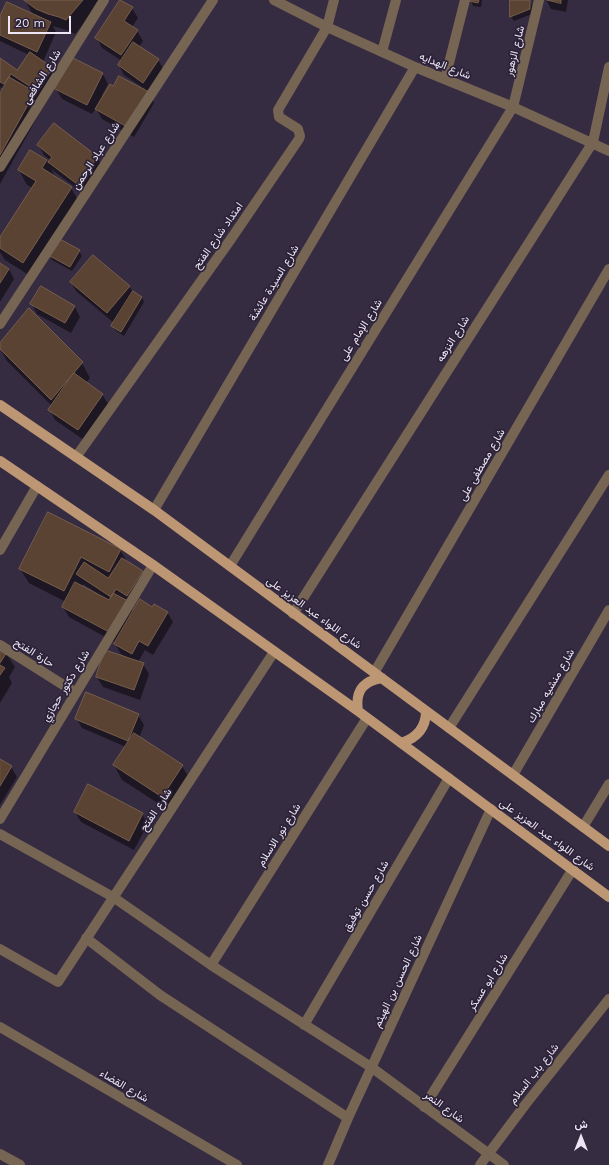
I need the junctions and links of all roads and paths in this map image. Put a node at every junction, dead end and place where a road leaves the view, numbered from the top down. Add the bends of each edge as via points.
1 (104, 0) edge
2 (213, 0) edge
3 (274, 0) edge
4 (334, 0) edge
5 (396, 0) edge
6 (465, 0) edge
7 (539, 0) edge
8 (327, 27) junction
9 (382, 52) junction
10 (414, 67) junction
11 (609, 67) edge
12 (445, 79) junction
13 (513, 107) junction
14 (593, 142) junction
15 (609, 150) edge
16 (0, 167) edge
17 (609, 269) edge
18 (605, 284) edge
19 (0, 324) edge
20 (0, 405) edge
21 (76, 457) junction
22 (0, 461) edge
23 (609, 475) edge
24 (37, 486) junction
25 (154, 510) junction
26 (0, 550) edge
27 (153, 565) junction
28 (230, 566) junction
29 (609, 610) edge
30 (293, 614) junction
31 (0, 645) edge
32 (274, 652) junction
33 (378, 675) junction
34 (76, 693) junction
35 (358, 711) junction
36 (426, 711) junction
37 (368, 718) junction
38 (449, 728) junction
39 (401, 743) junction
40 (513, 775) junction
41 (450, 778) junction
42 (609, 784) edge
43 (491, 809) junction
44 (0, 819) edge
45 (583, 827) junction
46 (0, 834) edge
47 (609, 846) edge
48 (573, 869) junction
49 (113, 897) junction
50 (609, 897) edge
51 (86, 938) junction
52 (0, 949) edge
53 (211, 965) junction
54 (609, 999) edge
55 (304, 1025) junction
56 (0, 1027) edge
57 (371, 1067) junction
58 (424, 1107) junction
59 (348, 1118) junction
60 (0, 1154) edge
61 (488, 1154) junction
62 (20, 1165) edge
63 (237, 1165) edge
64 (328, 1165) edge
65 (480, 1165) edge
66 (504, 1165) edge

1 - 16 street, شارع الشافعى
2 - 19 street, شارع عباد الرحمن
3 - 8 street, شارع الهدايه
4 - 8 street
5 - 9 street
6 - 12 street
7 - 13 street, شارع الزهور
8 - 9 street, شارع الهدايه
8 - 21 street, امتداد شارع الفتح via 278,110 279,117 298,129 299,139
9 - 10 street, شارع الهدايه
10 - 12 street, شارع الهدايه
10 - 25 street, شارع السيدة عائشة
11 - 14 street, شارع النزهه
12 - 13 street, شارع الهدايه
13 - 14 street, شارع الهدايه
13 - 28 street, شارع الإمام على
14 - 15 street, شارع الهدايه
14 - 30 street, شارع النزهه
17 - 18 street, شارع مصطفى على
18 - 33 street, شارع مصطفى على
20 - 21 main road, شارع اللواء عبد العزيز على
21 - 25 main road, شارع اللواء عبد العزيز على
22 - 24 main road, شارع اللواء عبد العزيز على
23 - 38 street
24 - 26 street
24 - 27 main road, شارع اللواء عبد العزيز على
25 - 28 main road, شارع اللواء عبد العزيز على
27 - 32 main road, شارع اللواء عبد العزيز على
27 - 34 street, شارع دكتور حجازي
28 - 30 main road, شارع اللواء عبد العزيز على
29 - 40 street, شارع منشيه مبارك
30 - 33 main road, شارع اللواء عبد العزيز على
31 - 34 street, حارة الفتح
32 - 35 main road, شارع اللواء عبد العزيز على
32 - 49 street, شارع الفتح
33 - 35 main road via 361,688 356,703
33 - 36 main road, شارع اللواء عبد العزيز على
34 - 44 street, شارع دكتور حجازي
35 - 37 main road, شارع اللواء عبد العزيز على
36 - 38 main road, شارع اللواء عبد العزيز على
36 - 39 main road via 420,732
37 - 39 main road, شارع اللواء عبد العزيز على
37 - 53 street, شارع نور الاسلام
38 - 40 main road, شارع اللواء عبد العزيز على
39 - 41 main road, شارع اللواء عبد العزيز على
40 - 45 main road, شارع اللواء عبد العزيز على
41 - 43 main road, شارع اللواء عبد العزيز على
41 - 55 street, شارع حسن توفيق
42 - 45 street
43 - 48 main road, شارع اللواء عبد العزيز على
43 - 57 street, شارع الحسن بن الهيثم
45 - 47 main road, شارع اللواء عبد العزيز على
46 - 49 street, شارع النمر
48 - 50 main road, شارع اللواء عبد العزيز على
48 - 58 street, شارع ابو عسكر
49 - 51 street, شارع الفتح
49 - 53 street, شارع النمر
51 - 52 street, شارع الفتح via 58,982
51 - 59 street via 160,995
53 - 55 street, شارع النمر
54 - 61 street, شارع باب السلام
55 - 57 street, شارع النمر
56 - 63 street, شارع القضاء
57 - 58 street, شارع النمر
57 - 59 street, شارع الحسن بن الهيثم
58 - 61 street, شارع النمر
59 - 64 street, شارع الحسن بن الهيثم
60 - 62 street
61 - 65 street, شارع باب السلام
61 - 66 street, شارع النمر

